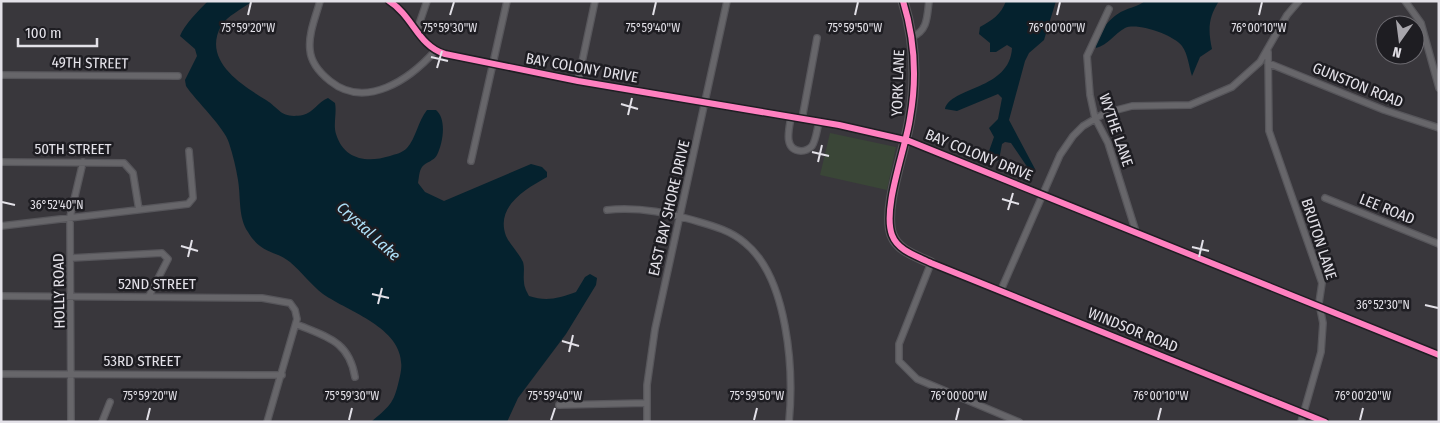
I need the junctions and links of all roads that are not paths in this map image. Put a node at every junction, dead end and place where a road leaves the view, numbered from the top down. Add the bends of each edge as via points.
1 (320, 1) edge
2 (389, 1) edge
3 (428, 1) edge
4 (507, 1) edge
5 (595, 1) edge
6 (727, 1) edge
7 (904, 1) edge
8 (929, 1) edge
9 (1299, 1) edge
10 (1404, 1) edge
11 (1109, 9) dead end
12 (417, 30) junction
13 (912, 37) junction
14 (817, 38) dead end
15 (435, 51) junction
16 (1268, 52) junction
17 (1268, 63) junction
18 (494, 64) junction
19 (1, 76) edge
20 (178, 76) dead end
21 (578, 81) junction
22 (1439, 88) edge
23 (706, 102) junction
24 (791, 117) junction
25 (1096, 118) junction
26 (802, 119) junction
27 (819, 122) junction
28 (1439, 128) edge
29 (906, 139) junction
30 (189, 151) dead end
31 (471, 160) dead end
32 (1, 162) edge
33 (83, 162) junction
34 (1043, 194) junction
35 (1325, 198) dead end
36 (139, 210) junction
37 (607, 210) dead end
38 (680, 216) junction
39 (70, 217) junction
40 (1, 226) edge
41 (1136, 232) junction
42 (1439, 244) edge
43 (71, 258) junction
44 (931, 263) junction
45 (1001, 290) junction
46 (1, 296) edge
47 (149, 296) junction
48 (71, 297) junction
49 (1320, 307) junction
50 (296, 324) junction
51 (1439, 355) edge
52 (1, 374) edge
53 (71, 374) junction
54 (282, 375) junction
55 (356, 377) dead end
56 (110, 402) dead end
57 (647, 403) junction
58 (559, 405) dead end
59 (1304, 413) junction
60 (71, 422) edge
61 (102, 422) edge
62 (267, 422) edge
63 (647, 422) edge
64 (789, 422) edge
65 (1019, 422) edge
66 (1301, 422) edge
67 (1325, 422) edge

1 - 15 street via 310,43 312,58 325,77 346,90 372,93 385,88 420,66
2 - 12 street
3 - 12 street
4 - 18 street
5 - 21 street
6 - 23 street, EAST BAY SHORE DRIVE
7 - 13 street, YORK LANE
8 - 13 street via 924,28
9 - 16 street via 1287,15
10 - 22 street via 1421,23
11 - 25 street, WYTHE LANE via 1088,56 1090,95
12 - 15 street
13 - 29 street, YORK LANE via 913,97
14 - 26 street
15 - 18 street, BAY COLONY DRIVE
16 - 17 street, BRUTON LANE
16 - 25 street via 1232,87 1204,100 1180,106 1132,106 1105,112
17 - 28 street, GUNSTON ROAD via 1384,110
17 - 49 street, BRUTON LANE via 1269,131 1322,284
18 - 21 street, BAY COLONY DRIVE
18 - 31 street
19 - 20 street, 49TH STREET
21 - 23 street, BAY COLONY DRIVE
23 - 24 street, BAY COLONY DRIVE
23 - 38 street, EAST BAY SHORE DRIVE
24 - 26 street, BAY COLONY DRIVE
24 - 27 street via 788,141 800,151 811,147
25 - 34 street via 1083,126 1066,146
25 - 41 street, WYTHE LANE via 1108,143
26 - 27 street, BAY COLONY DRIVE
27 - 29 street, BAY COLONY DRIVE
29 - 34 street, BAY COLONY DRIVE
29 - 44 street, YORK LANE via 893,195 890,228 903,249
30 - 36 street via 191,203
32 - 33 street, 50TH STREET
33 - 36 street, 50TH STREET via 128,165 134,176
33 - 39 street, HOLLY ROAD
34 - 41 street, BAY COLONY DRIVE
34 - 45 street
35 - 42 street, LEE ROAD
36 - 39 street
37 - 38 street via 636,208
38 - 57 street, EAST BAY SHORE DRIVE via 649,362
38 - 64 street via 736,236 755,252 769,274 785,334 790,379
39 - 40 street
39 - 43 street, HOLLY ROAD
41 - 49 street, BAY COLONY DRIVE
43 - 47 street via 162,253 168,259
43 - 48 street, HOLLY ROAD
44 - 45 street, WINDSOR ROAD
44 - 65 street via 898,344 900,363 910,374
45 - 59 street, WINDSOR ROAD
46 - 48 street, 52ND STREET
47 - 48 street, 52ND STREET
47 - 50 street, 52ND STREET via 275,299 293,307 297,314
48 - 53 street, HOLLY ROAD
49 - 51 street, BAY COLONY DRIVE
49 - 59 street, BRUTON LANE via 1323,322 1321,352
50 - 54 street
50 - 55 street via 345,349
52 - 53 street, 53RD STREET
53 - 54 street, 53RD STREET
53 - 60 street, HOLLY ROAD
54 - 62 street
56 - 61 street
57 - 58 street
57 - 63 street, EAST BAY SHORE DRIVE
59 - 66 street, BRUTON LANE
59 - 67 street, WINDSOR ROAD

